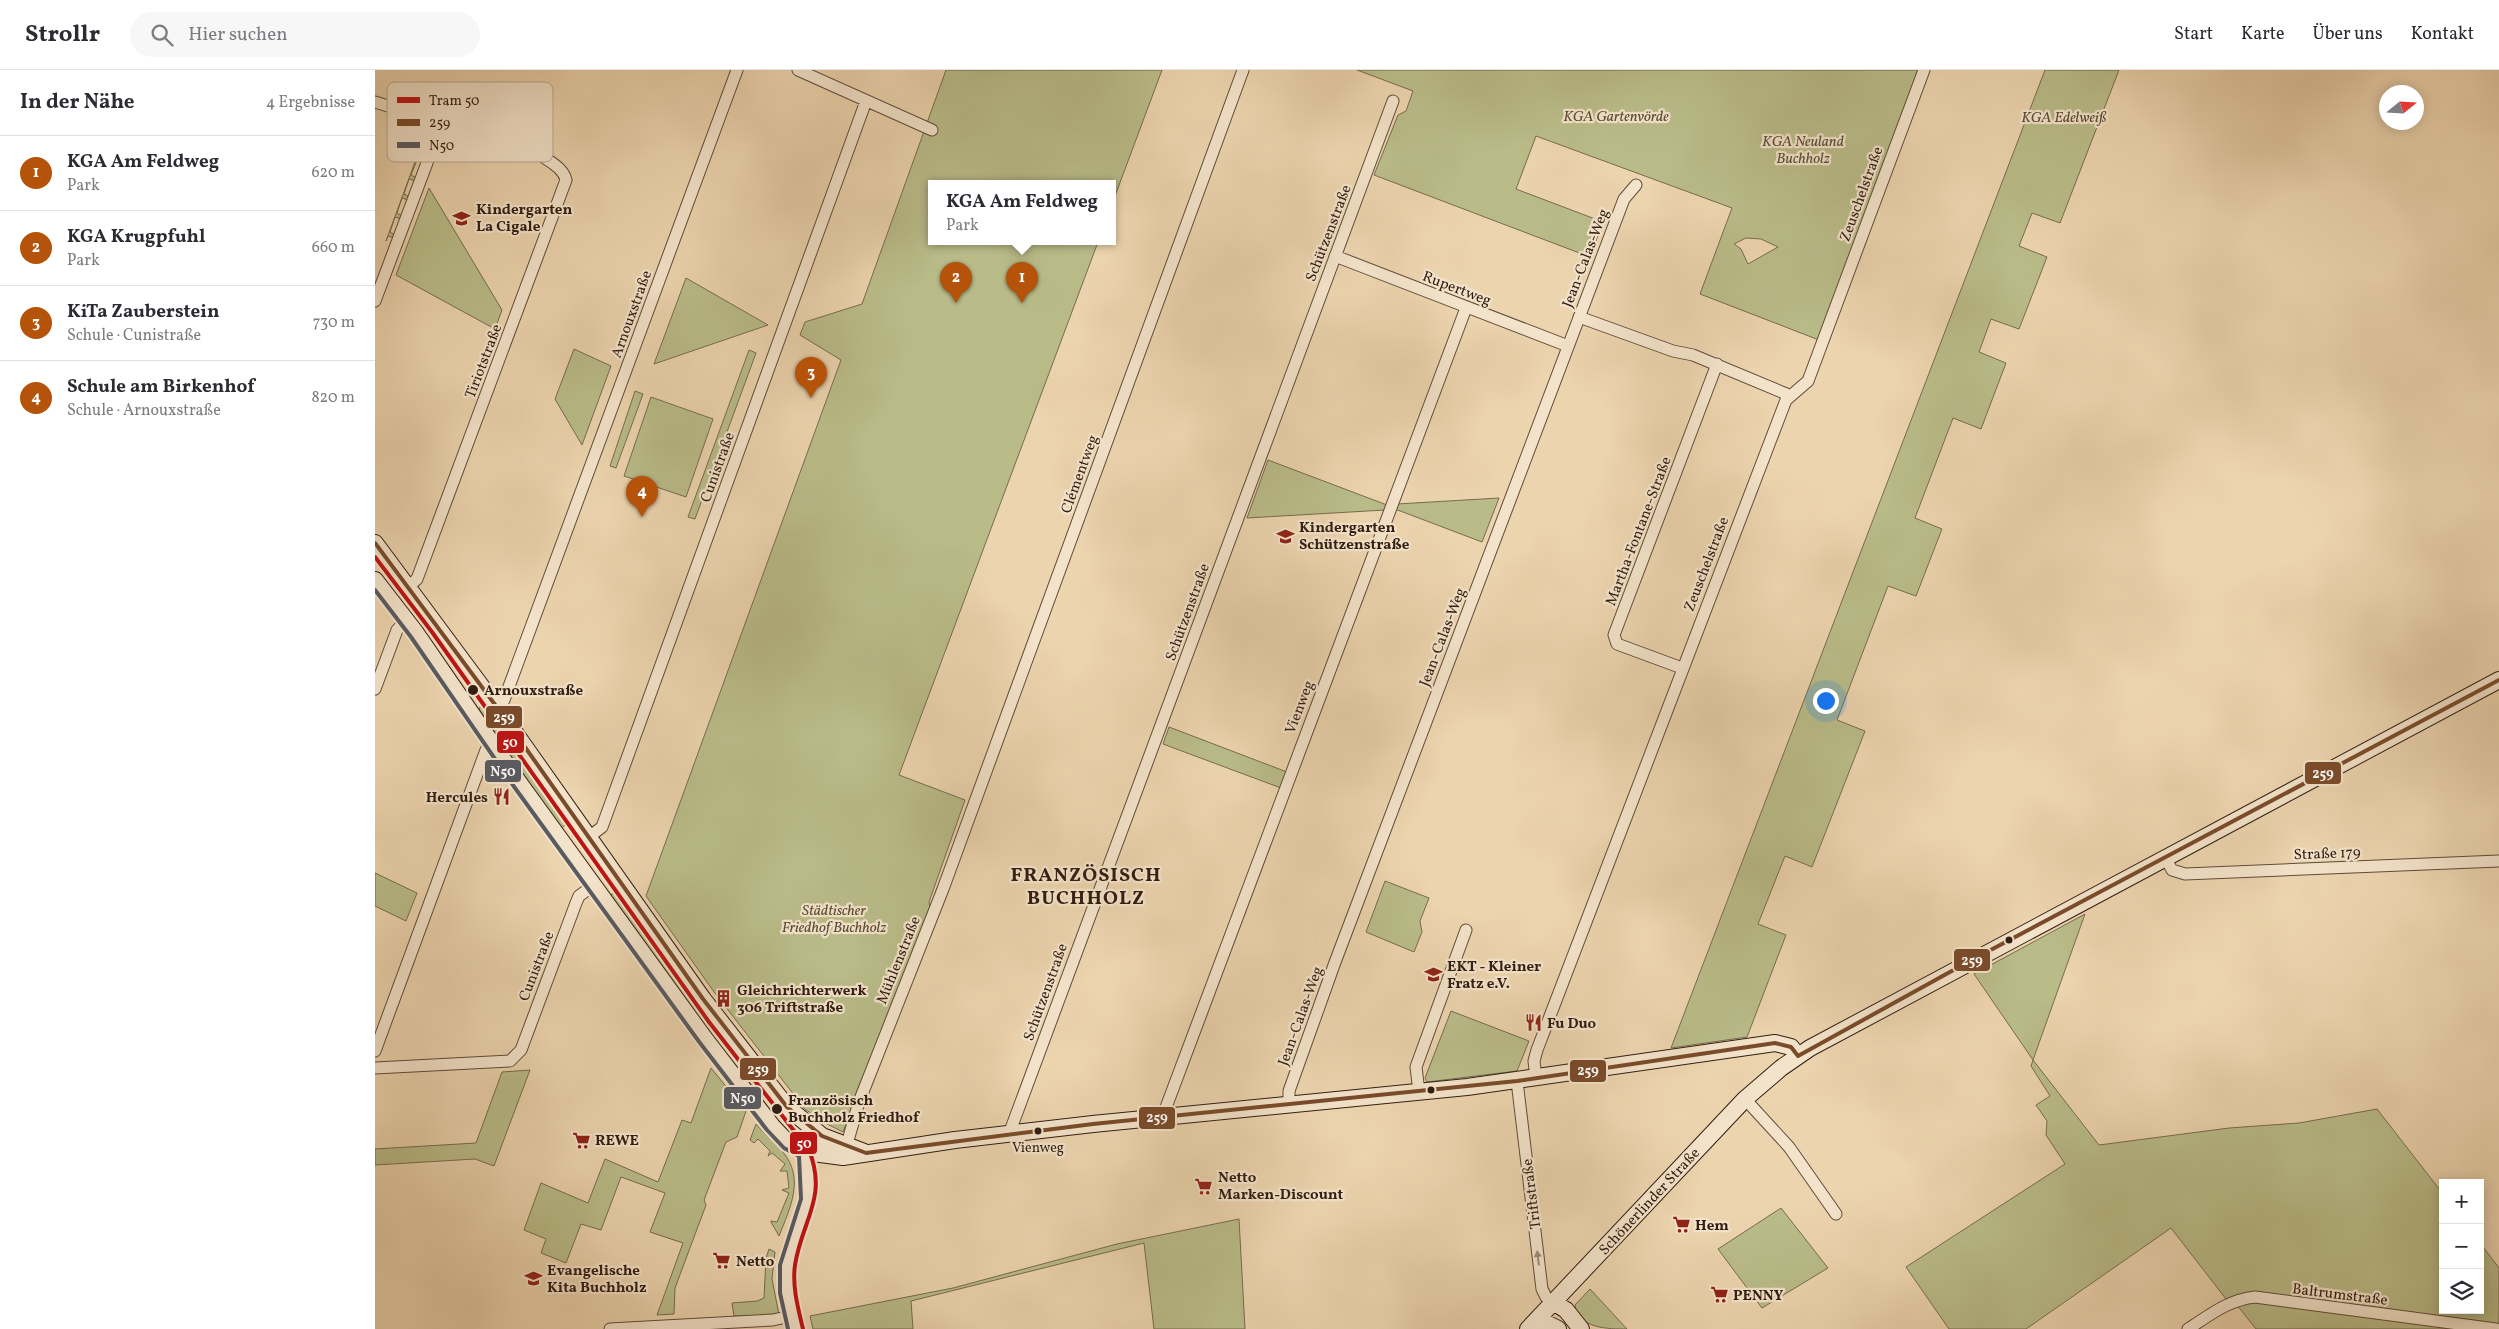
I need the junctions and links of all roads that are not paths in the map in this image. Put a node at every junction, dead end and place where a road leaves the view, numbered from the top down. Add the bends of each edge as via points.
1 (737, 70) edge
2 (797, 70) edge
3 (1243, 70) edge
4 (1924, 70) edge
5 (866, 101) junction
6 (1393, 101) dead end
7 (375, 102) edge
8 (387, 106) edge
9 (932, 130) dead end
10 (427, 162) edge
11 (551, 162) edge
12 (1636, 185) dead end
13 (1335, 256) junction
14 (375, 301) edge
15 (1466, 308) junction
16 (1579, 317) junction
17 (1568, 346) junction
18 (1717, 364) junction
19 (1789, 395) junction
20 (375, 543) edge
21 (375, 580) edge
22 (409, 586) junction
23 (406, 620) junction
24 (1682, 668) junction
25 (2499, 680) edge
26 (375, 689) edge
27 (496, 706) junction
28 (494, 743) junction
29 (589, 837) junction
30 (569, 851) junction
31 (2165, 858) junction
32 (2499, 861) edge
33 (613, 871) junction
34 (594, 885) junction
35 (943, 889) joint
36 (1466, 930) dead end
37 (375, 1051) edge
38 (1798, 1056) junction
39 (375, 1068) edge
40 (1536, 1078) junction
41 (1517, 1081) junction
42 (1419, 1092) junction
43 (1745, 1099) junction
44 (1289, 1104) junction
45 (1162, 1118) junction
46 (1009, 1134) junction
47 (831, 1140) junction
48 (845, 1151) junction
49 (805, 1152) junction
50 (1836, 1214) dead end
51 (1553, 1302) junction
52 (792, 1323) edge
53 (1533, 1324) edge
54 (610, 1329) edge
55 (1558, 1329) edge
56 (1581, 1329) edge
57 (2189, 1329) edge
58 (2496, 1329) edge

1 - 27 street, Arnouxstraße via 504,700
2 - 5 street
3 - 35 street, Clémentweg
4 - 19 street, Zeuschelstraße via 1808,381
5 - 9 street
5 - 29 street, Cunistraße via 602,827
6 - 13 street, Schützenstraße
7 - 8 street
10 - 14 street
11 - 22 street, Tiriotstraße via 566,180 417,579
12 - 16 street, Jean-Calas-Weg via 1624,199
13 - 15 street, Rupertweg
13 - 46 street, Schützenstraße
15 - 17 street, Rupertweg
15 - 45 street, Vienweg
16 - 17 street, Jean-Calas-Weg
16 - 18 street
17 - 44 street, Jean-Calas-Weg via 1334,965 1289,1091
18 - 19 street
18 - 24 street, Martha-Fontane-Straße via 1614,635 1617,644
19 - 24 street, Zeuschelstraße
20 - 22 main road
21 - 23 main road
22 - 27 main road
23 - 26 street via 397,630
23 - 28 main road
24 - 40 street, Zeuschelstraße via 1537,1050 1534,1061
25 - 31 main road, Schönerlinder Straße
27 - 29 main road
28 - 30 main road
28 - 37 street via 486,750
29 - 30 main road
29 - 33 main road
30 - 34 main road
31 - 32 street, Straße 179 via 2172,870 2185,874
31 - 38 main road, Schönerlinder Straße
33 - 34 main road
33 - 47 main road via 703,999 787,1107
34 - 39 street, Cunistraße via 585,890 576,903 521,1050 510,1061
34 - 49 main road via 759,1109 789,1142
35 - 48 street, Mühlenstraße via 859,1102
36 - 42 street via 1416,1067
38 - 40 main road via 1791,1047 1775,1043
38 - 43 main road, Schönerlinder Straße
40 - 41 main road
41 - 42 main road
51 -> 41 street, Triftstraße via 1542,1289
42 - 44 main road
43 - 50 street via 1789,1147
43 - 51 main road, Schönerlinder Straße
44 - 45 main road
45 - 46 main road
46 - 48 main road via 866,1153
47 - 48 main road
47 - 49 street via 814,1143
48 - 49 main road
49 - 52 street via 807,1200 786,1266 786,1292
51 - 53 main road, Schönerlinder Straße
51 - 56 main road via 1566,1310
52 - 54 street via 773,1320
53 - 55 main road
57 - 58 street, Baltrumstraße via 2226,1304 2240,1298 2255,1297

